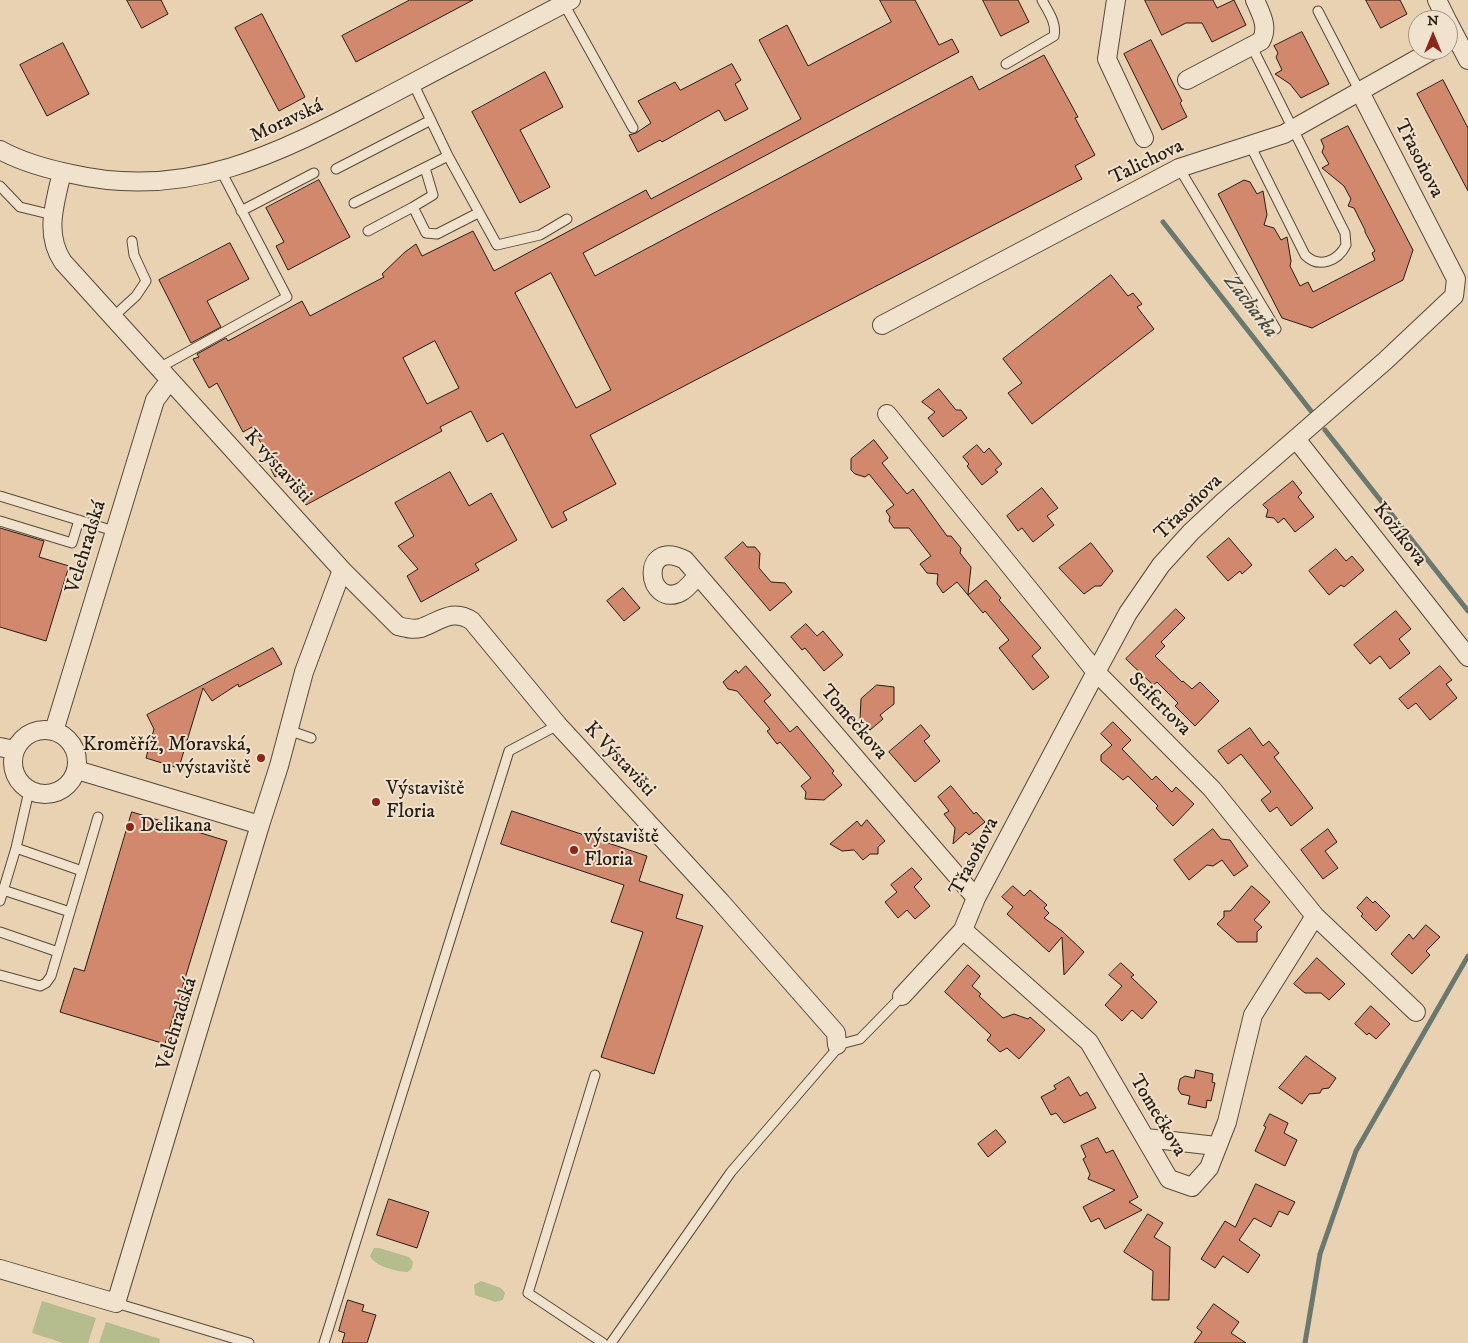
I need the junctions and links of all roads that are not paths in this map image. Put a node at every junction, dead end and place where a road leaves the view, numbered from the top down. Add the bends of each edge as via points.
1 (1042, 0) edge
2 (1116, 0) edge
3 (1254, 0) edge
4 (567, 2) edge
5 (1318, 11) dead end
6 (1458, 40) edge
7 (1252, 47) junction
8 (1416, 60) edge
9 (1468, 60) edge
10 (1006, 64) dead end
11 (1187, 80) dead end
12 (413, 83) junction
13 (1360, 92) junction
14 (431, 120) junction
15 (633, 128) dead end
16 (1293, 129) junction
17 (1144, 138) dead end
18 (1250, 145) junction
19 (0, 150) edge
20 (448, 156) junction
21 (336, 168) dead end
22 (425, 168) junction
23 (1179, 168) junction
24 (221, 171) junction
25 (62, 172) junction
26 (314, 173) dead end
27 (0, 186) edge
28 (354, 203) dead end
29 (413, 207) junction
30 (241, 211) junction
31 (478, 213) junction
32 (53, 215) junction
33 (567, 219) dead end
34 (368, 231) dead end
35 (132, 241) dead end
36 (113, 317) junction
37 (882, 325) dead end
38 (1276, 329) dead end
39 (165, 374) junction
40 (887, 414) dead end
41 (1296, 439) junction
42 (0, 496) edge
43 (79, 520) junction
44 (0, 522) edge
45 (114, 531) junction
46 (342, 570) junction
47 (698, 576) dead end
48 (1468, 657) edge
49 (1096, 672) junction
50 (558, 725) junction
51 (288, 730) junction
52 (54, 731) junction
53 (311, 738) dead end
54 (8, 748) edge
55 (77, 770) junction
56 (29, 791) junction
57 (98, 817) dead end
58 (260, 825) junction
59 (16, 848) junction
60 (82, 871) junction
61 (3, 890) junction
62 (976, 898) junction
63 (0, 901) edge
64 (70, 912) junction
65 (1315, 916) junction
66 (963, 930) junction
67 (0, 932) edge
68 (58, 952) junction
69 (0, 975) edge
70 (902, 996) joint
71 (1416, 1012) dead end
72 (837, 1045) junction
73 (596, 1075) dead end
74 (1146, 1138) junction
75 (1216, 1146) junction
76 (0, 1269) edge
77 (116, 1303) junction
78 (249, 1343) edge
79 (324, 1343) edge
80 (603, 1343) edge
81 (612, 1343) edge

1 - 10 lane via 1056,30 1054,36
2 - 17 street via 1107,59
3 - 7 street via 1266,33
4 - 12 street, Moravská
4 - 15 lane
5 - 13 lane
6 - 9 street
7 - 11 street
7 - 16 lane
8 - 13 street, Talichova
12 - 14 lane
12 - 24 street, Moravská via 279,151
13 - 16 street, Talichova
13 - 41 street, Třasoňova via 1456,279 1454,296
14 - 20 lane
14 - 21 lane
16 - 18 street, Talichova
16 - 18 lane via 1347,239 1343,252 1329,261 1315,262 1305,255
18 - 23 street, Talichova
19 - 25 street, Moravská
20 - 22 lane
20 - 31 lane
22 - 28 lane
22 - 29 lane via 433,195
23 - 37 street, Talichova
23 - 38 lane
24 - 25 street, Moravská via 188,179 148,183 106,181
24 - 30 lane
25 - 32 street, K výstavišti
26 - 30 lane
27 - 32 lane via 20,207
29 - 31 lane via 426,233 437,234
29 - 34 lane
30 - 39 lane via 287,297
31 - 33 lane via 497,245 540,235
32 - 36 street, K výstavišti via 57,252
35 - 36 lane via 134,255 146,281 136,296
36 - 39 street, K výstavišti
39 - 45 street, Velehradská
39 - 46 street, K výstavišti
40 - 49 street, Seifertova
41 - 48 street, Kožíkova
41 - 49 street, Třasoňova via 1190,532 1161,565 1128,613
42 - 43 lane
43 - 44 lane via 72,543
43 - 45 lane
45 - 52 street, Velehradská
46 - 50 street, K Výstavišti via 398,626 420,628 447,615 464,616 472,621
46 - 51 street via 304,672
47 - 62 street, Tomečkova
49 - 62 street, Třasoňova
49 - 65 street, Seifertova via 1212,789
50 - 72 street, K Výstavišti via 836,1033
50 - 79 lane via 509,751
51 - 53 lane
51 - 58 street
52 - 54 street via 31,733
52 - 55 street via 73,746
54 - 56 street via 14,773
55 - 56 street via 72,781 52,794
55 - 58 street
56 - 59 lane
57 - 60 lane
58 - 77 street, Velehradská
59 - 60 lane
59 - 61 lane
60 - 64 lane
61 - 63 lane
61 - 64 lane
62 - 66 street, Třasoňova
64 - 68 lane
65 - 71 street, Seifertova
65 - 75 street, Tomečkova via 1253,1015 1227,1122
66 - 70 street, Třasoňova
66 - 74 street, Tomečkova via 1089,1042
67 - 68 lane
68 - 69 lane via 51,976 40,986
70 - 72 lane via 860,1040
72 - 81 lane via 731,1172
73 - 80 lane via 528,1293
74 - 75 street
74 - 75 street, Tomečkova via 1170,1179 1192,1187 1209,1168
76 - 77 street
77 - 78 lane

